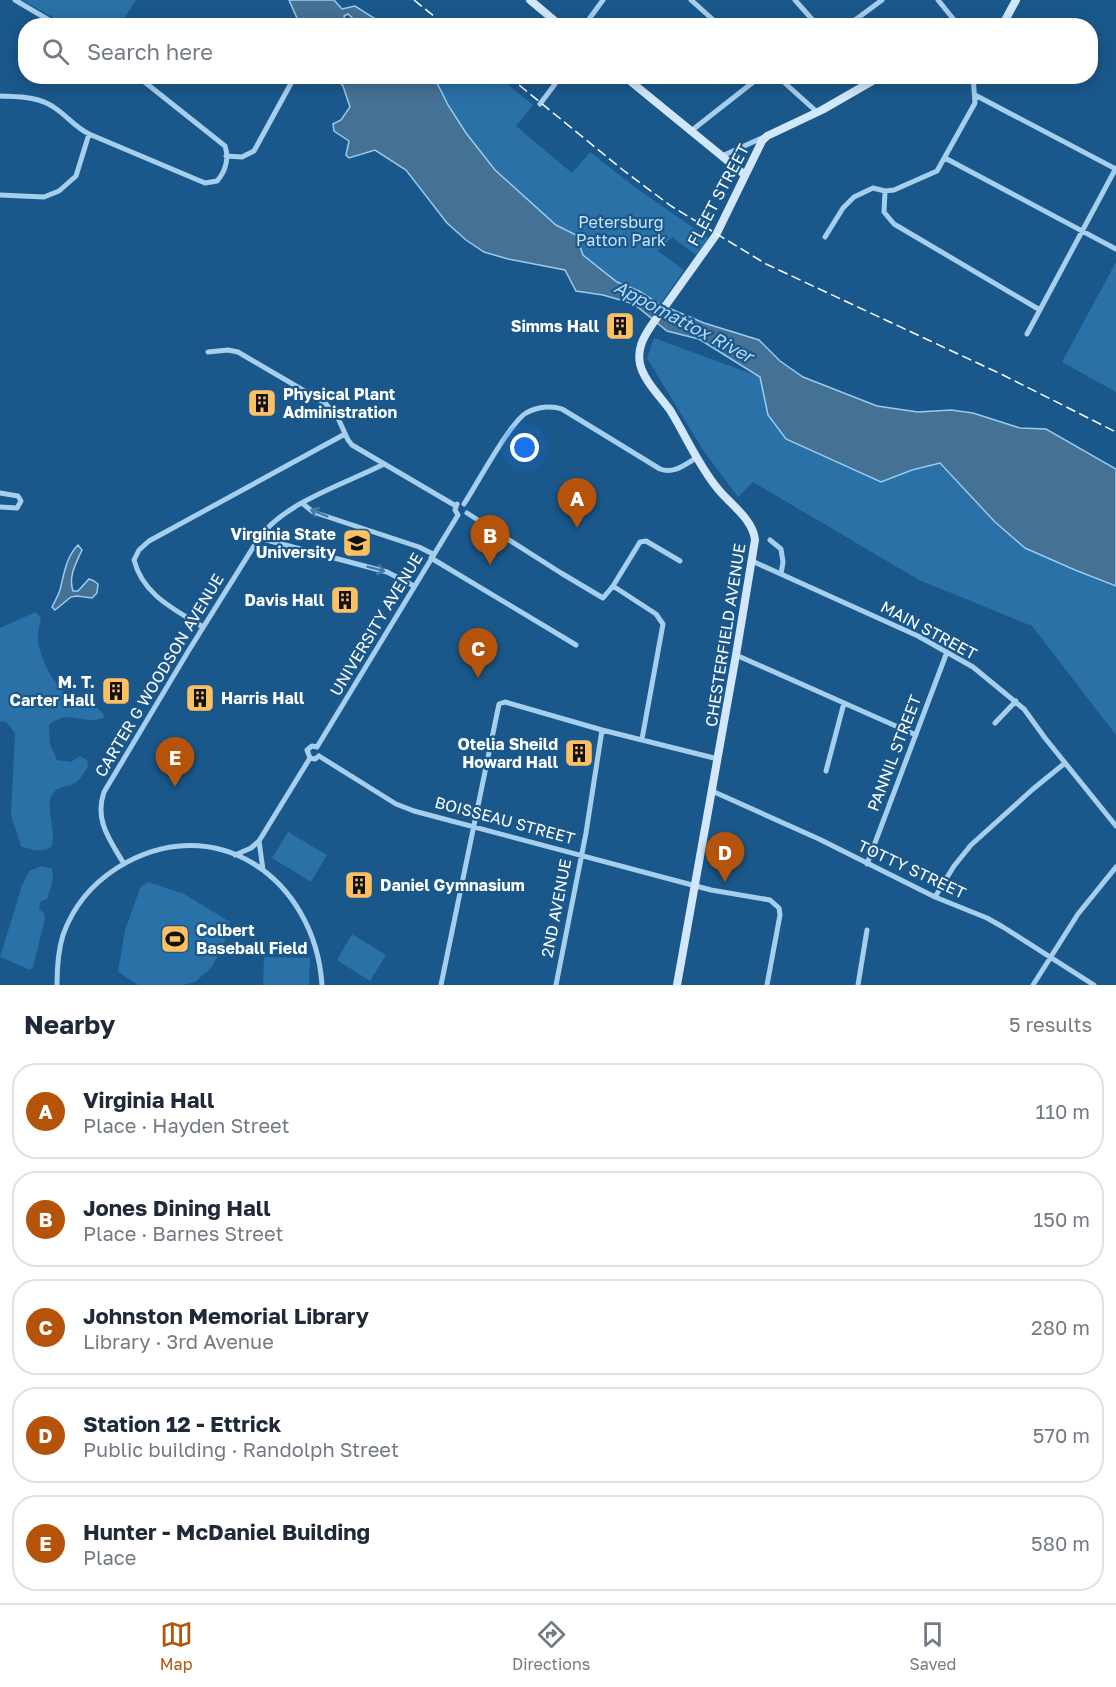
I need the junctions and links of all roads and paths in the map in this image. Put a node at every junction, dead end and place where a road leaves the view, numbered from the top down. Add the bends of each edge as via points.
1 (15, 0) edge
2 (530, 0) edge
3 (603, 0) edge
4 (691, 0) edge
5 (795, 0) edge
6 (882, 0) edge
7 (939, 0) edge
8 (1016, 0) edge
9 (45, 18) edge
10 (551, 18) edge
11 (590, 18) edge
12 (711, 18) edge
13 (811, 18) edge
14 (858, 18) edge
15 (953, 18) edge
16 (1006, 18) edge
17 (147, 84) edge
18 (291, 84) edge
19 (555, 84) edge
20 (634, 84) edge
21 (750, 84) edge
22 (786, 84) edge
23 (867, 84) edge
24 (973, 85) edge
25 (975, 95) junction
26 (0, 96) edge
27 (540, 104) dead end
28 (817, 112) junction
29 (691, 131) junction
30 (89, 134) junction
31 (767, 136) junction
32 (226, 156) junction
33 (722, 156) junction
34 (945, 158) junction
35 (1116, 168) edge
36 (745, 175) junction
37 (885, 191) junction
38 (0, 195) edge
39 (1082, 231) junction
40 (825, 237) dead end
41 (1116, 249) edge
42 (1040, 310) junction
43 (651, 326) joint
44 (1027, 334) dead end
45 (208, 352) dead end
46 (345, 434) junction
47 (696, 458) junction
48 (384, 464) junction
49 (0, 493) edge
50 (303, 503) junction
51 (464, 504) junction
52 (456, 506) junction
53 (0, 507) edge
54 (467, 513) junction
55 (458, 515) junction
56 (259, 538) junction
57 (770, 540) dead end
58 (433, 556) junction
59 (680, 561) dead end
60 (752, 561) junction
61 (781, 574) junction
62 (414, 586) junction
63 (613, 586) junction
64 (203, 627) junction
65 (576, 645) dead end
66 (947, 652) junction
67 (736, 655) junction
68 (1016, 701) junction
69 (844, 703) junction
70 (995, 723) dead end
71 (602, 730) junction
72 (916, 735) junction
73 (642, 739) junction
74 (317, 747) junction
75 (319, 756) junction
76 (310, 758) junction
77 (718, 759) junction
78 (1065, 763) junction
79 (826, 771) dead end
80 (712, 791) junction
81 (472, 825) junction
82 (1116, 826) edge
83 (259, 841) junction
84 (580, 854) junction
85 (235, 855) junction
86 (123, 864) junction
87 (867, 864) junction
88 (1116, 867) edge
89 (263, 870) junction
90 (694, 885) junction
91 (935, 897) junction
92 (867, 930) dead end
93 (1051, 957) junction
94 (57, 985) edge
95 (322, 985) edge
96 (441, 985) edge
97 (556, 985) edge
98 (677, 985) edge
99 (767, 985) edge
100 (858, 985) edge
101 (1034, 985) edge
102 (1094, 985) edge

1 - 9 street
2 - 10 main road
3 - 11 street
4 - 12 street
5 - 13 street
6 - 14 street
7 - 15 street
8 - 16 main road
17 - 32 street via 222,143
18 - 32 street via 254,151 243,157
19 - 27 street
20 - 29 main road
21 - 29 street
22 - 28 street
23 - 28 main road
24 - 25 street
25 - 34 street via 975,103
25 - 35 street
26 - 30 street via 46,102
28 - 31 main road
29 - 33 main road
30 - 32 street via 205,183 220,178
30 - 38 street via 76,176 59,191 44,197
31 - 33 street
31 - 36 main road, FLEET STREET
33 - 36 main road
34 - 37 street via 932,174
34 - 39 street
35 - 39 street
36 - 43 main road, FLEET STREET via 716,235
37 - 40 street via 873,188 854,197
37 - 42 street via 884,212 894,224
39 - 41 street
39 - 42 street
42 - 44 street
43 - 47 main road, CHESTERFIELD AVENUE via 639,349 642,369
45 - 46 street via 238,352 301,387 331,409
46 - 48 street via 352,445
46 - 64 street via 139,550 134,560 146,587
47 - 51 street via 668,472 562,409 541,408 526,413 515,424
47 - 60 main road, CHESTERFIELD AVENUE via 752,528
48 - 50 street, CARTER G WOODSON AVENUE
48 - 52 street
49 - 53 street via 18,496 21,501 17,508
50 - 56 street, CARTER G WOODSON AVENUE via 278,517
58 -> 50 street via 419,547 313,512
51 - 52 street
51 - 54 street
52 - 55 street
54 - 55 street
54 - 63 street via 603,598
55 - 58 street, UNIVERSITY AVENUE
56 -> 62 street via 387,572
56 - 64 street, CARTER G WOODSON AVENUE
57 - 61 street via 781,549
58 - 62 street, UNIVERSITY AVENUE
58 - 65 street
59 - 63 street via 646,541 640,542
60 - 61 street, MAIN STREET
60 - 67 main road, CHESTERFIELD AVENUE
61 - 66 street, MAIN STREET
62 - 74 street, UNIVERSITY AVENUE
63 - 73 street via 656,614 663,624
64 - 86 street, CARTER G WOODSON AVENUE via 104,792 102,825
66 - 68 street, MAIN STREET
66 - 72 street, PANNIL STREET
67 - 69 street
67 - 77 main road, CHESTERFIELD AVENUE
68 - 70 street
68 - 78 street, MAIN STREET
69 - 72 street
69 - 79 street
71 - 73 street
71 - 81 street via 502,703 497,707
71 - 84 street, 2ND AVENUE
72 - 87 street, PANNIL STREET
73 - 77 street
74 - 75 street
74 - 76 street, UNIVERSITY AVENUE via 307,750
75 - 76 street
75 - 81 street, BOISSEAU STREET via 396,804
76 - 83 street, UNIVERSITY AVENUE
77 - 80 main road, CHESTERFIELD AVENUE
78 - 82 street, MAIN STREET
78 - 91 street via 971,845
80 - 87 street, TOTTY STREET
80 - 90 main road, CHESTERFIELD AVENUE
81 - 84 street, BOISSEAU STREET
81 - 96 street
83 - 85 street, UNIVERSITY AVENUE
83 - 89 street
84 - 90 street, BOISSEAU STREET
84 - 97 street, 2ND AVENUE
85 - 86 street via 204,847 180,847
85 - 89 street
86 - 94 street via 95,885 75,911 61,942
87 - 91 street, TOTTY STREET
88 - 93 street via 1078,914
89 - 95 street via 306,920 318,954
90 - 98 main road, CHESTERFIELD AVENUE
90 - 99 street, BOISSEAU STREET via 770,900 777,905 780,915
91 - 93 street, TOTTY STREET via 995,922
92 - 100 street
93 - 101 street
93 - 102 street, TOTTY STREET

